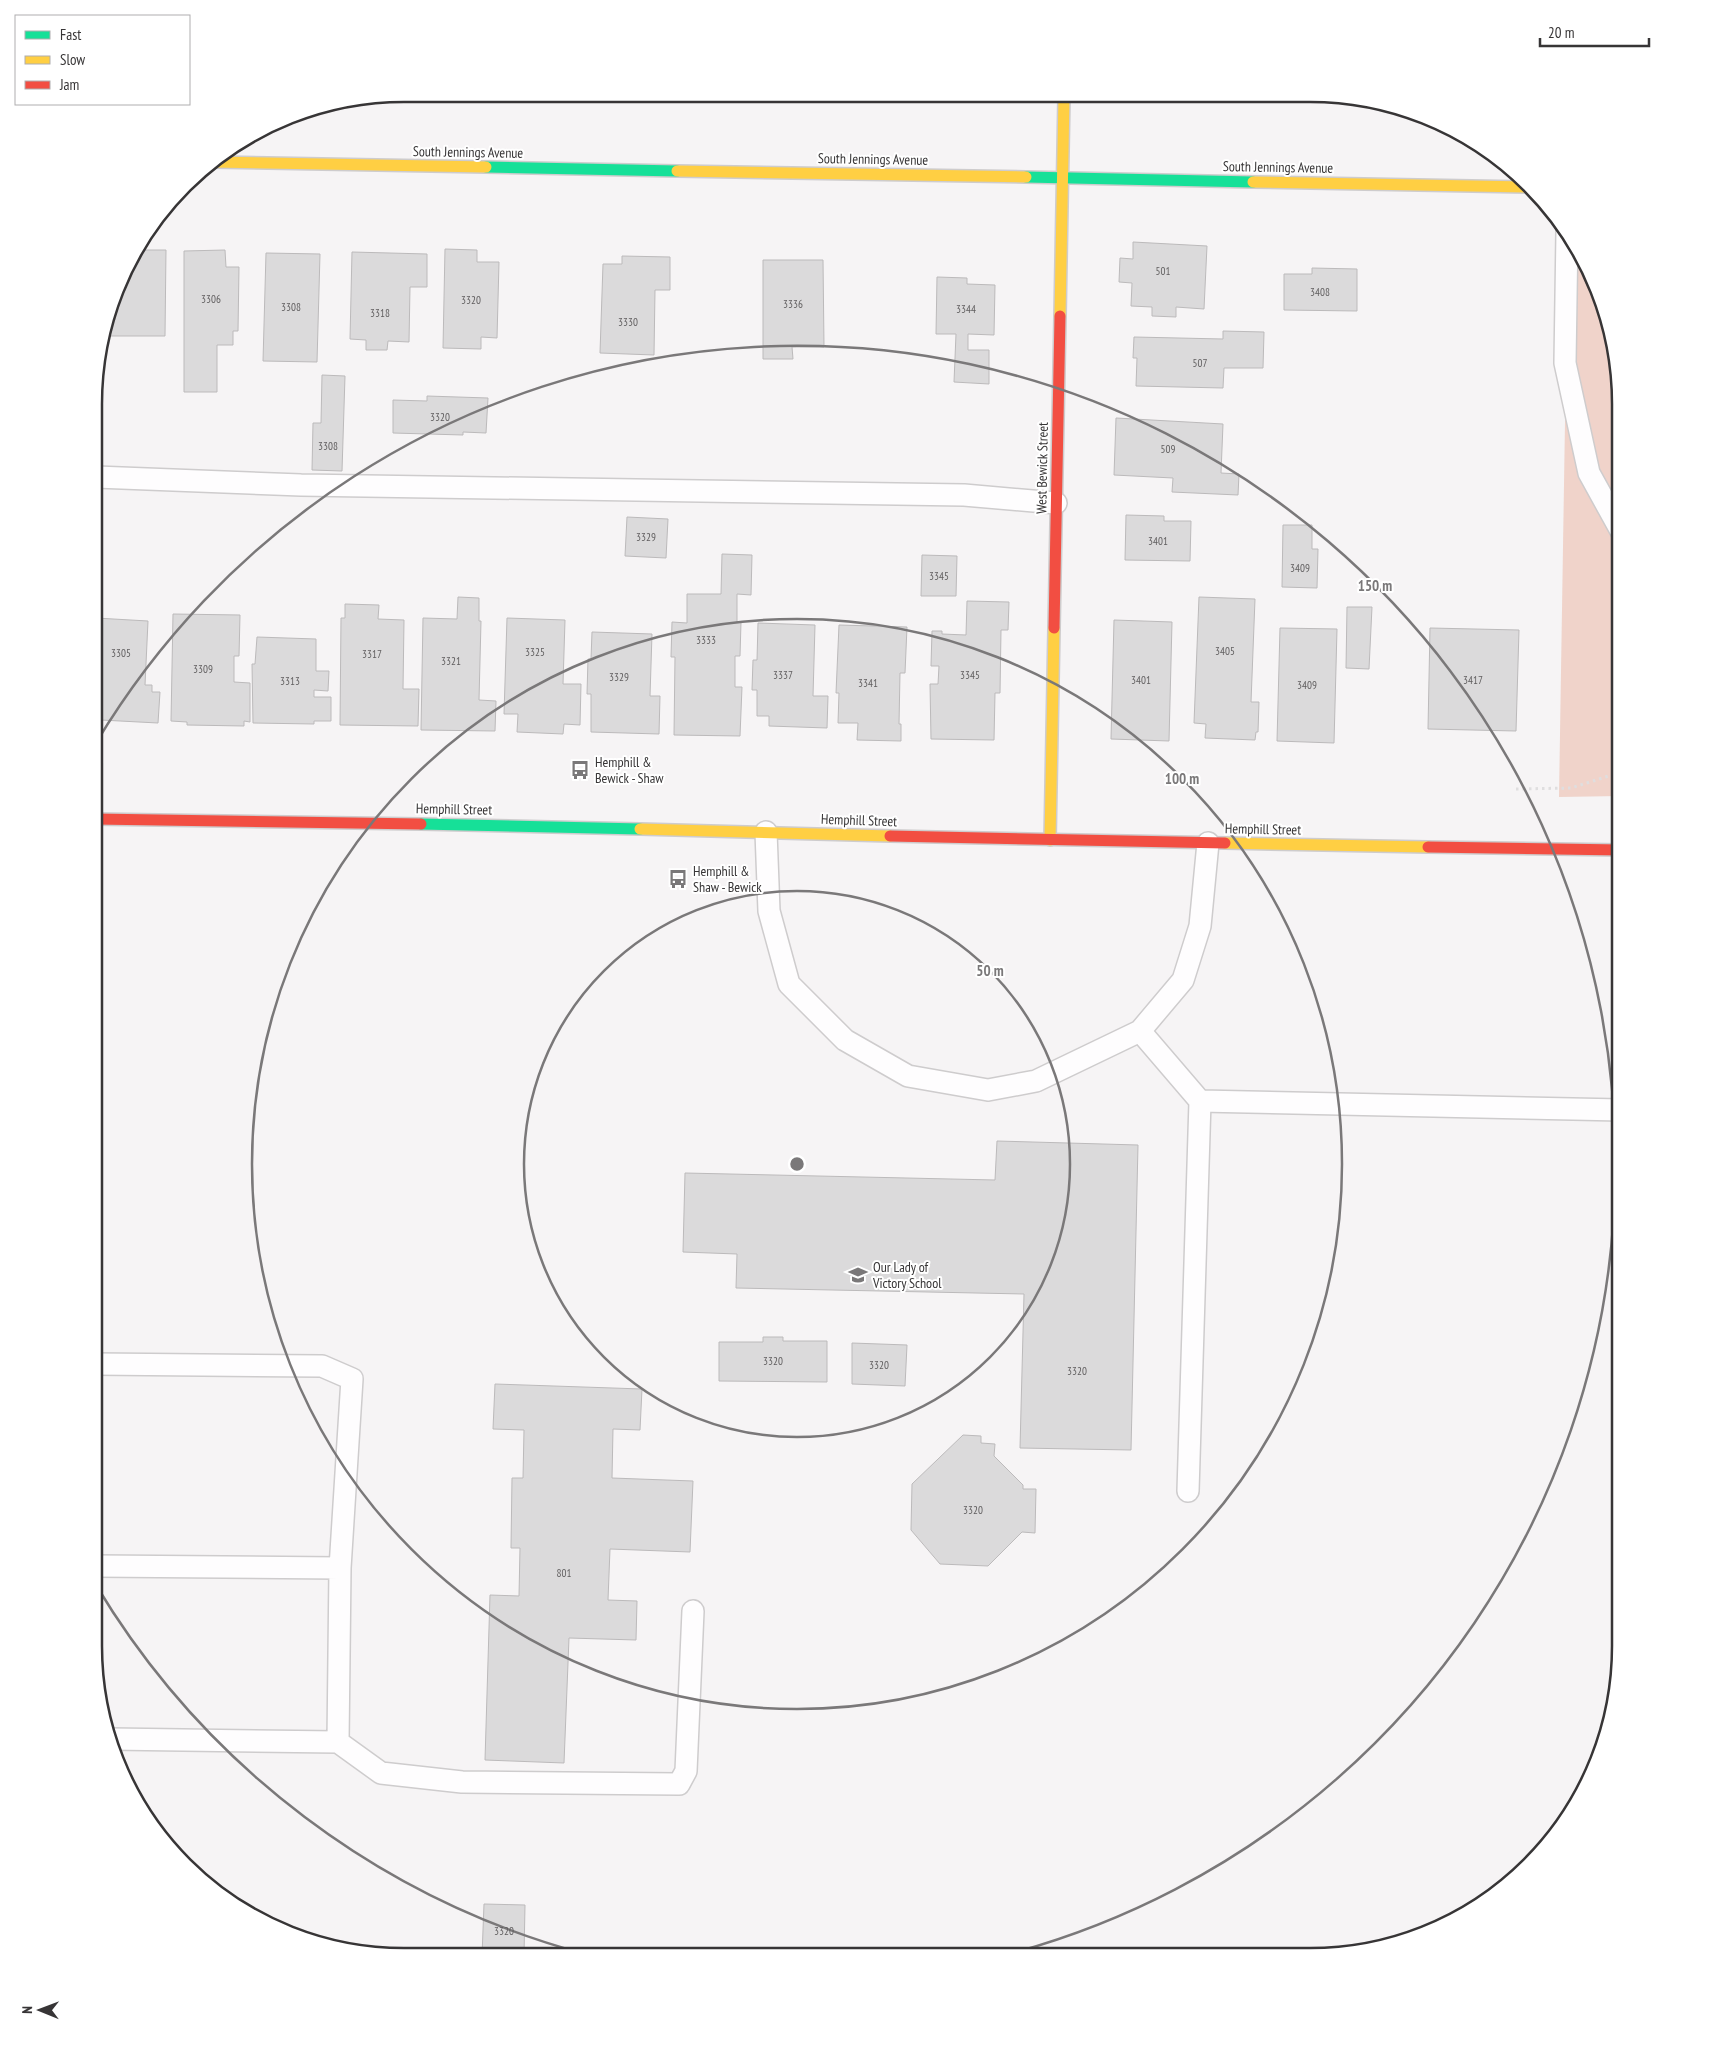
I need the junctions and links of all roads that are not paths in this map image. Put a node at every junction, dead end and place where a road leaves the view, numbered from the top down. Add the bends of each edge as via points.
1 (1064, 103) edge
2 (225, 162) edge
3 (1063, 177) junction
4 (1520, 187) edge
5 (1567, 245) edge
6 (102, 477) edge
7 (1056, 503) junction
8 (1612, 515) edge
9 (102, 819) edge
10 (766, 832) junction
11 (1050, 840) junction
12 (1208, 843) junction
13 (1612, 850) edge
14 (1140, 1031) junction
15 (1200, 1101) junction
16 (1612, 1110) edge
17 (102, 1364) edge
18 (1188, 1491) dead end
19 (102, 1566) edge
20 (340, 1568) junction
21 (693, 1611) dead end
22 (118, 1739) edge
23 (338, 1742) junction

1 - 3 street, West Bewick Street
2 - 3 street, South Jennings Avenue
3 - 4 street, South Jennings Avenue
3 - 7 street, West Bewick Street
5 - 8 lane via 1564,363 1589,473
6 - 7 lane via 311,485 964,495
7 - 11 street, West Bewick Street
9 - 10 street, Hemphill Street
10 - 11 street, Hemphill Street
10 - 14 lane via 769,911 789,984 845,1040 908,1076 988,1090 1036,1081
11 - 12 street, Hemphill Street
12 - 13 street, Hemphill Street
12 - 14 lane via 1200,926 1183,980
14 - 15 lane
15 - 16 lane
15 - 18 lane
17 - 20 lane via 322,1366 352,1379
19 - 20 lane
20 - 23 lane
21 - 23 lane via 686,1771 679,1784 462,1782 381,1773
22 - 23 lane

